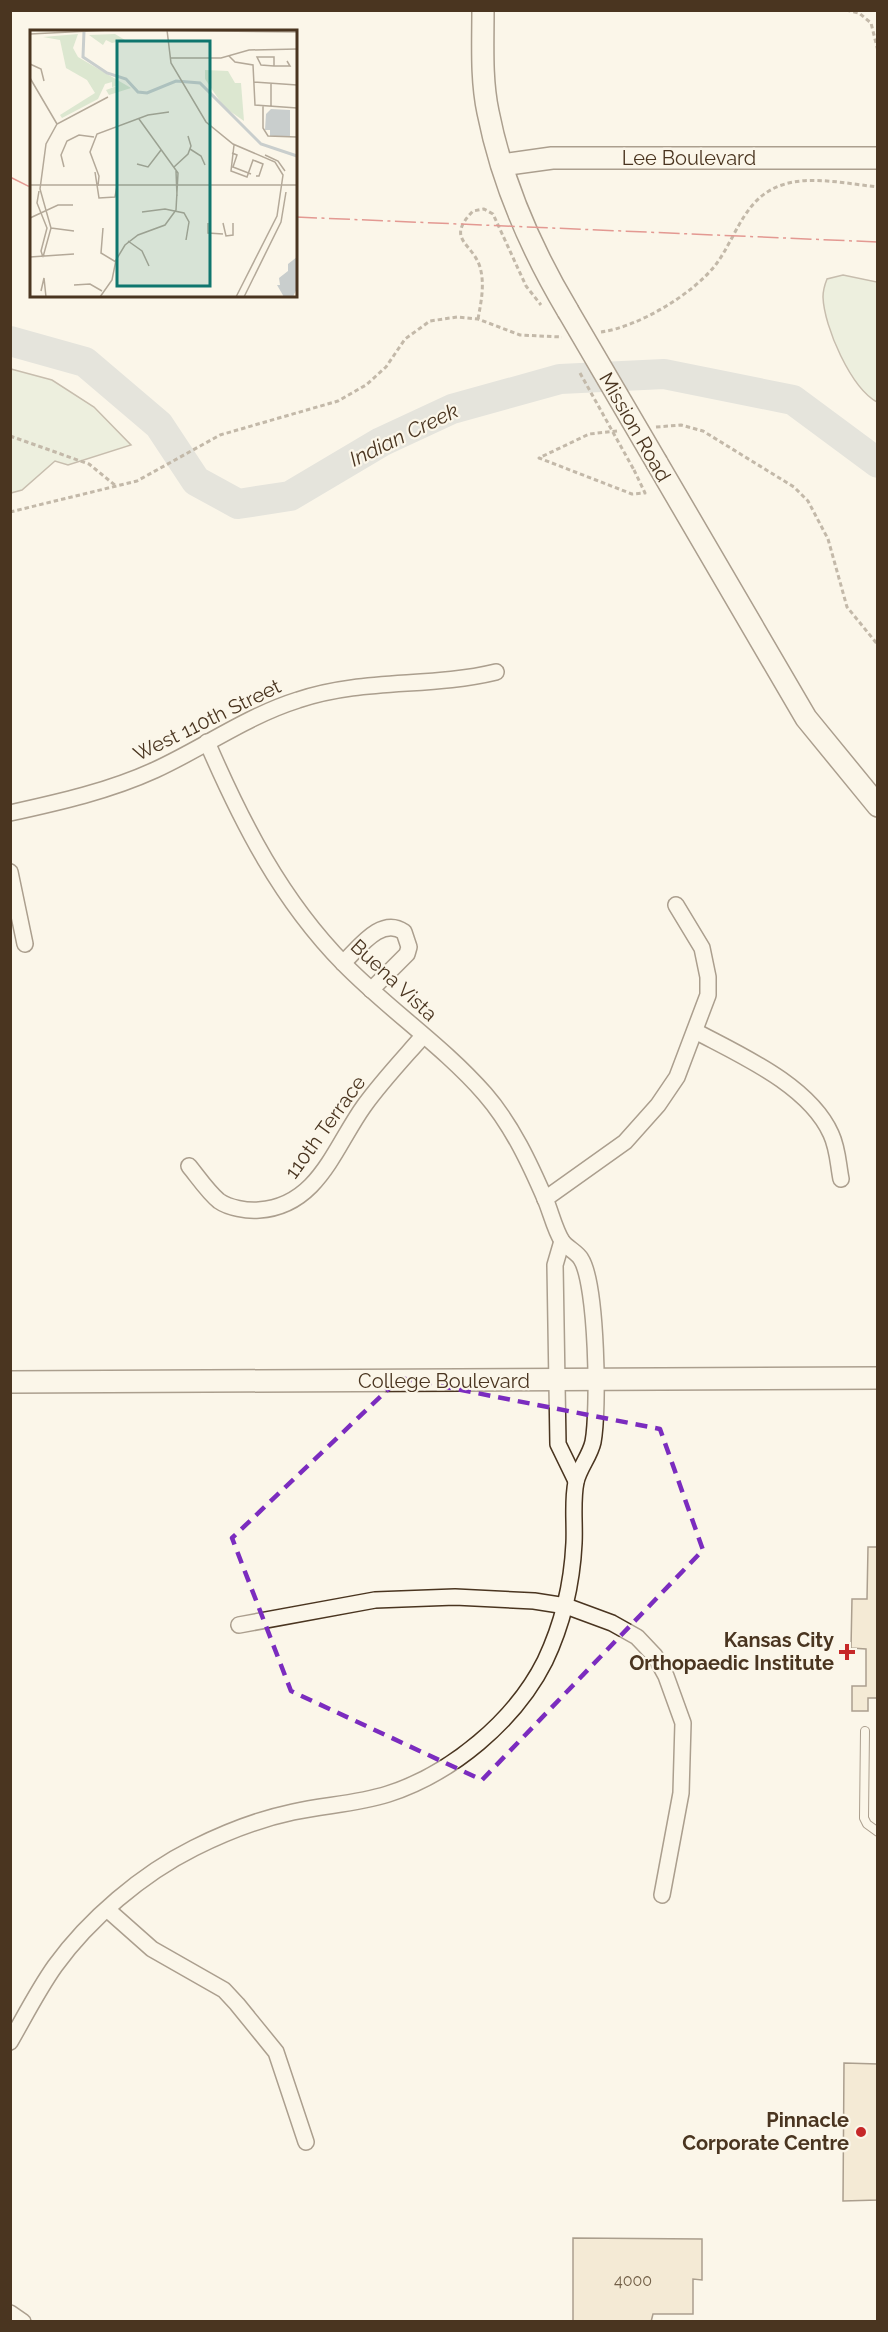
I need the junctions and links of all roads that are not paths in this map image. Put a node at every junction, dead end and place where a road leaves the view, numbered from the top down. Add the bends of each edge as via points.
1 (483, 10) edge
2 (878, 158) edge
3 (502, 165) junction
4 (496, 672) dead end
5 (207, 742) junction
6 (878, 806) edge
7 (10, 813) edge
8 (10, 872) edge
9 (676, 905) dead end
10 (25, 944) dead end
11 (343, 963) junction
12 (371, 990) junction
13 (695, 1031) junction
14 (423, 1036) junction
15 (189, 1167) dead end
16 (841, 1179) dead end
17 (545, 1199) junction
18 (562, 1240) junction
19 (878, 1378) edge
20 (556, 1380) junction
21 (596, 1380) junction
22 (10, 1382) edge
23 (576, 1481) junction
24 (566, 1606) junction
25 (239, 1625) dead end
26 (865, 1731) dead end
27 (878, 1832) edge
28 (662, 1895) dead end
29 (108, 1910) junction
30 (10, 2042) edge
31 (306, 2142) dead end
32 (10, 2313) edge
33 (23, 2322) edge

1 - 3 main road, Mission Road via 488,111
2 - 3 main road, Lee Boulevard via 552,158
3 - 6 main road, Mission Road, bridge via 558,313 657,463 806,718
4 - 5 street, West 110th Street via 461,681 368,685 331,691 265,712
5 - 7 street, West 110th Street via 155,770 106,789
5 - 11 street, Buena Vista via 252,841 281,887
8 - 10 street
9 - 13 street via 702,948 708,977 708,995
11 - 12 street, Buena Vista
11 - 12 street via 380,928 390,926 404,932 407,954
12 - 14 street, Buena Vista
13 - 16 street via 753,1062 803,1098 830,1132 838,1152
13 - 17 street via 677,1077 625,1142
14 - 15 street, 110th Terrace via 364,1107 312,1188 294,1201 274,1209 253,1211 234,1207 220,1201
14 - 17 street, Buena Vista via 458,1064 489,1098 512,1130
17 - 18 street, Buena Vista
18 - 20 street via 555,1265
18 - 21 street, Buena Vista via 582,1260 592,1304
19 - 21 main road, College Boulevard
20 - 21 main road, College Boulevard
20 - 22 main road, College Boulevard
20 - 23 street via 558,1444
21 - 23 street, Buena Vista via 593,1443
23 - 24 street via 573,1566
24 - 25 street via 534,1601 411,1598 319,1609
24 - 28 street via 604,1619 637,1637 655,1656 678,1703 683,1723 682,1782
24 - 29 street via 534,1682 485,1736 436,1772 385,1795 291,1812 198,1846 168,1862
26 - 27 lane via 864,1818
29 - 30 street via 57,1963
29 - 31 street via 152,1949 224,1990 237,2004 276,2052
32 - 33 street

